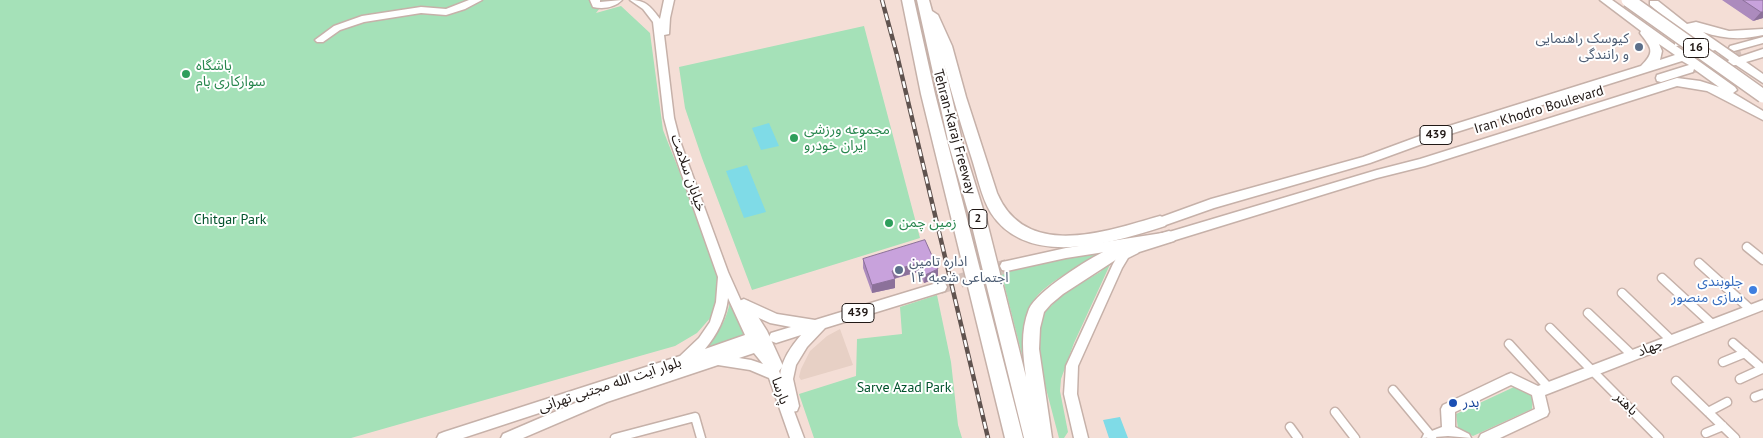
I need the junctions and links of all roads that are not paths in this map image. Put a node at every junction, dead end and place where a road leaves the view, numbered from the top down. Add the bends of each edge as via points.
1 (477, 0) edge
2 (594, 0) edge
3 (617, 0) edge
4 (634, 0) edge
5 (669, 0) edge
6 (908, 0) edge
7 (924, 0) edge
8 (1600, 0) edge
9 (1605, 0) edge
10 (1612, 0) edge
11 (1628, 0) edge
12 (1638, 0) edge
13 (1652, 1) edge
14 (1763, 32) edge
15 (320, 40) dead end
16 (1763, 40) edge
17 (1717, 46) junction
18 (1763, 46) edge
19 (1763, 53) edge
20 (1738, 54) junction
21 (1685, 63) junction
22 (1642, 69) junction
23 (1705, 71) junction
24 (1763, 79) edge
25 (1763, 84) edge
26 (1763, 88) edge
27 (1763, 96) edge
28 (1763, 109) edge
29 (1763, 115) edge
30 (1494, 128) junction
31 (1366, 160) junction
32 (1377, 174) junction
33 (1231, 199) junction
34 (1243, 214) junction
35 (1160, 222) joint
36 (1170, 237) junction
37 (1140, 247) junction
38 (1747, 247) dead end
39 (1763, 260) edge
40 (1698, 263) dead end
41 (1007, 266) tunnel mouth
42 (722, 272) junction
43 (1662, 278) dead end
44 (940, 287) tunnel mouth
45 (1622, 293) dead end
46 (744, 305) junction
47 (1759, 308) edge
48 (1588, 313) dead end
49 (821, 324) junction
50 (1712, 324) junction
51 (1550, 328) dead end
52 (1671, 340) junction
53 (765, 342) junction
54 (1733, 343) dead end
55 (1509, 344) dead end
56 (1745, 353) junction
57 (1632, 355) junction
58 (711, 362) junction
59 (1723, 362) dead end
60 (676, 364) junction
61 (1762, 369) edge
62 (1592, 371) junction
63 (775, 375) junction
64 (1740, 379) dead end
65 (1676, 381) dead end
66 (1393, 390) dead end
67 (1544, 390) junction
68 (1727, 402) dead end
69 (792, 406) junction
70 (1335, 412) dead end
71 (1708, 412) junction
72 (1723, 426) junction
73 (1290, 427) dead end
74 (1448, 430) junction
75 (1706, 433) dead end
76 (1500, 435) edge
77 (1431, 437) edge
78 (444, 438) edge
79 (508, 438) edge
80 (617, 438) edge
81 (701, 438) edge
82 (797, 438) edge
83 (804, 438) edge
84 (1014, 438) edge
85 (1033, 438) edge
86 (1043, 438) edge
87 (1081, 438) edge
88 (1298, 438) edge
89 (1355, 438) edge
90 (1464, 438) edge
91 (1659, 438) edge
92 (1735, 438) edge

1 - 15 main road via 446,12 422,10 362,19 337,28
2 - 3 main road via 596,5 603,6
4 - 42 main road, خیابان سلامت via 658,22 669,118
5 - 46 main road, خیابان سلامت via 665,18 669,73 678,123
6 - 84 highway, Tehran-Karaj Freeway / 2 via 928,94
7 - 35 highway via 946,46 990,193 997,210 1008,223 1029,234 1070,242
7 - 85 highway, Tehran-Karaj Freeway / 2 via 956,145 979,222
8 - 22 main road via 1641,30 1656,46 1656,59
9 - 21 main road
10 - 13 main road via 1668,39 1683,44 1693,41 1694,35 1689,30
11 - 27 highway, 16, bridge
12 - 26 highway, 16
13 - 14 main road via 1716,33 1735,36
13 - 17 main road
16 - 20 main road
17 - 20 main road
17 - 21 main road, 439
18 - 20 main road
19 - 20 main road
20 - 23 main road
20 - 24 main road
21 - 22 main road, 439
21 - 23 main road
21 - 30 main road, Iran Khodro Boulevard / 439
22 - 31 main road, Iran Khodro Boulevard / 439
23 - 29 main road
25 - 28 main road via 1742,72 1724,76 1727,82
29 - 32 main road, Iran Khodro Boulevard / 439 via 1729,95 1701,85 1677,82
30 - 31 main road, Iran Khodro Boulevard
30 - 32 main road, Iran Khodro Boulevard
31 - 33 main road, Iran Khodro Boulevard / 439
32 - 34 main road, Iran Khodro Boulevard / 439
33 - 34 main road
33 - 35 main road, Iran Khodro Boulevard / 439
34 - 36 main road, Iran Khodro Boulevard / 439
36 - 37 highway
36 - 41 main road, Iran Khodro Boulevard / 439
37 - 86 highway via 1112,255 1074,277 1045,299 1037,310 1030,349
37 - 87 main road via 1124,255 1117,267 1072,366 1069,395
38 - 39 street
40 - 47 street
42 - 53 main road, خیابان سلامت
42 - 60 main road via 724,292 710,335 698,349
43 - 50 street
44 - 49 main road, 439
45 - 52 street
46 - 49 main road via 775,319
46 - 53 main road, خیابان سلامت
47 - 50 main road, جهاد
48 - 57 street
49 - 53 main road, 439
49 - 69 main road via 791,362 786,378
50 - 52 main road, جهاد
51 - 62 street, باهنر
52 - 57 main road, جهاد
53 - 58 main road, بلوار آیت الله مجتبی تهرانی
53 - 60 main road, بلوار آیت الله مجتبی تهرانی
53 - 63 main road, پارسا
53 - 69 main road, پارسا
54 - 56 street
55 - 67 street
56 - 59 street
56 - 61 street
57 - 62 main road, جهاد
58 - 63 main road via 738,362
58 - 79 main road, بلوار آیت الله مجتبی تهرانی via 604,397
60 - 78 main road, بلوار آیت الله مجتبی تهرانی
61 - 64 street
62 - 67 main road, جهاد
62 - 91 street, باهنر
63 - 82 main road, پارسا
65 - 71 street
66 - 77 street
67 - 74 main road via 1511,380 1448,409
67 - 76 main road via 1542,412
68 - 71 street
69 - 83 main road, پارسا
70 - 89 street
71 - 72 street
72 - 75 street
72 - 92 street
73 - 88 street
74 - 77 main road
74 - 90 main road
80 - 81 street via 695,416

